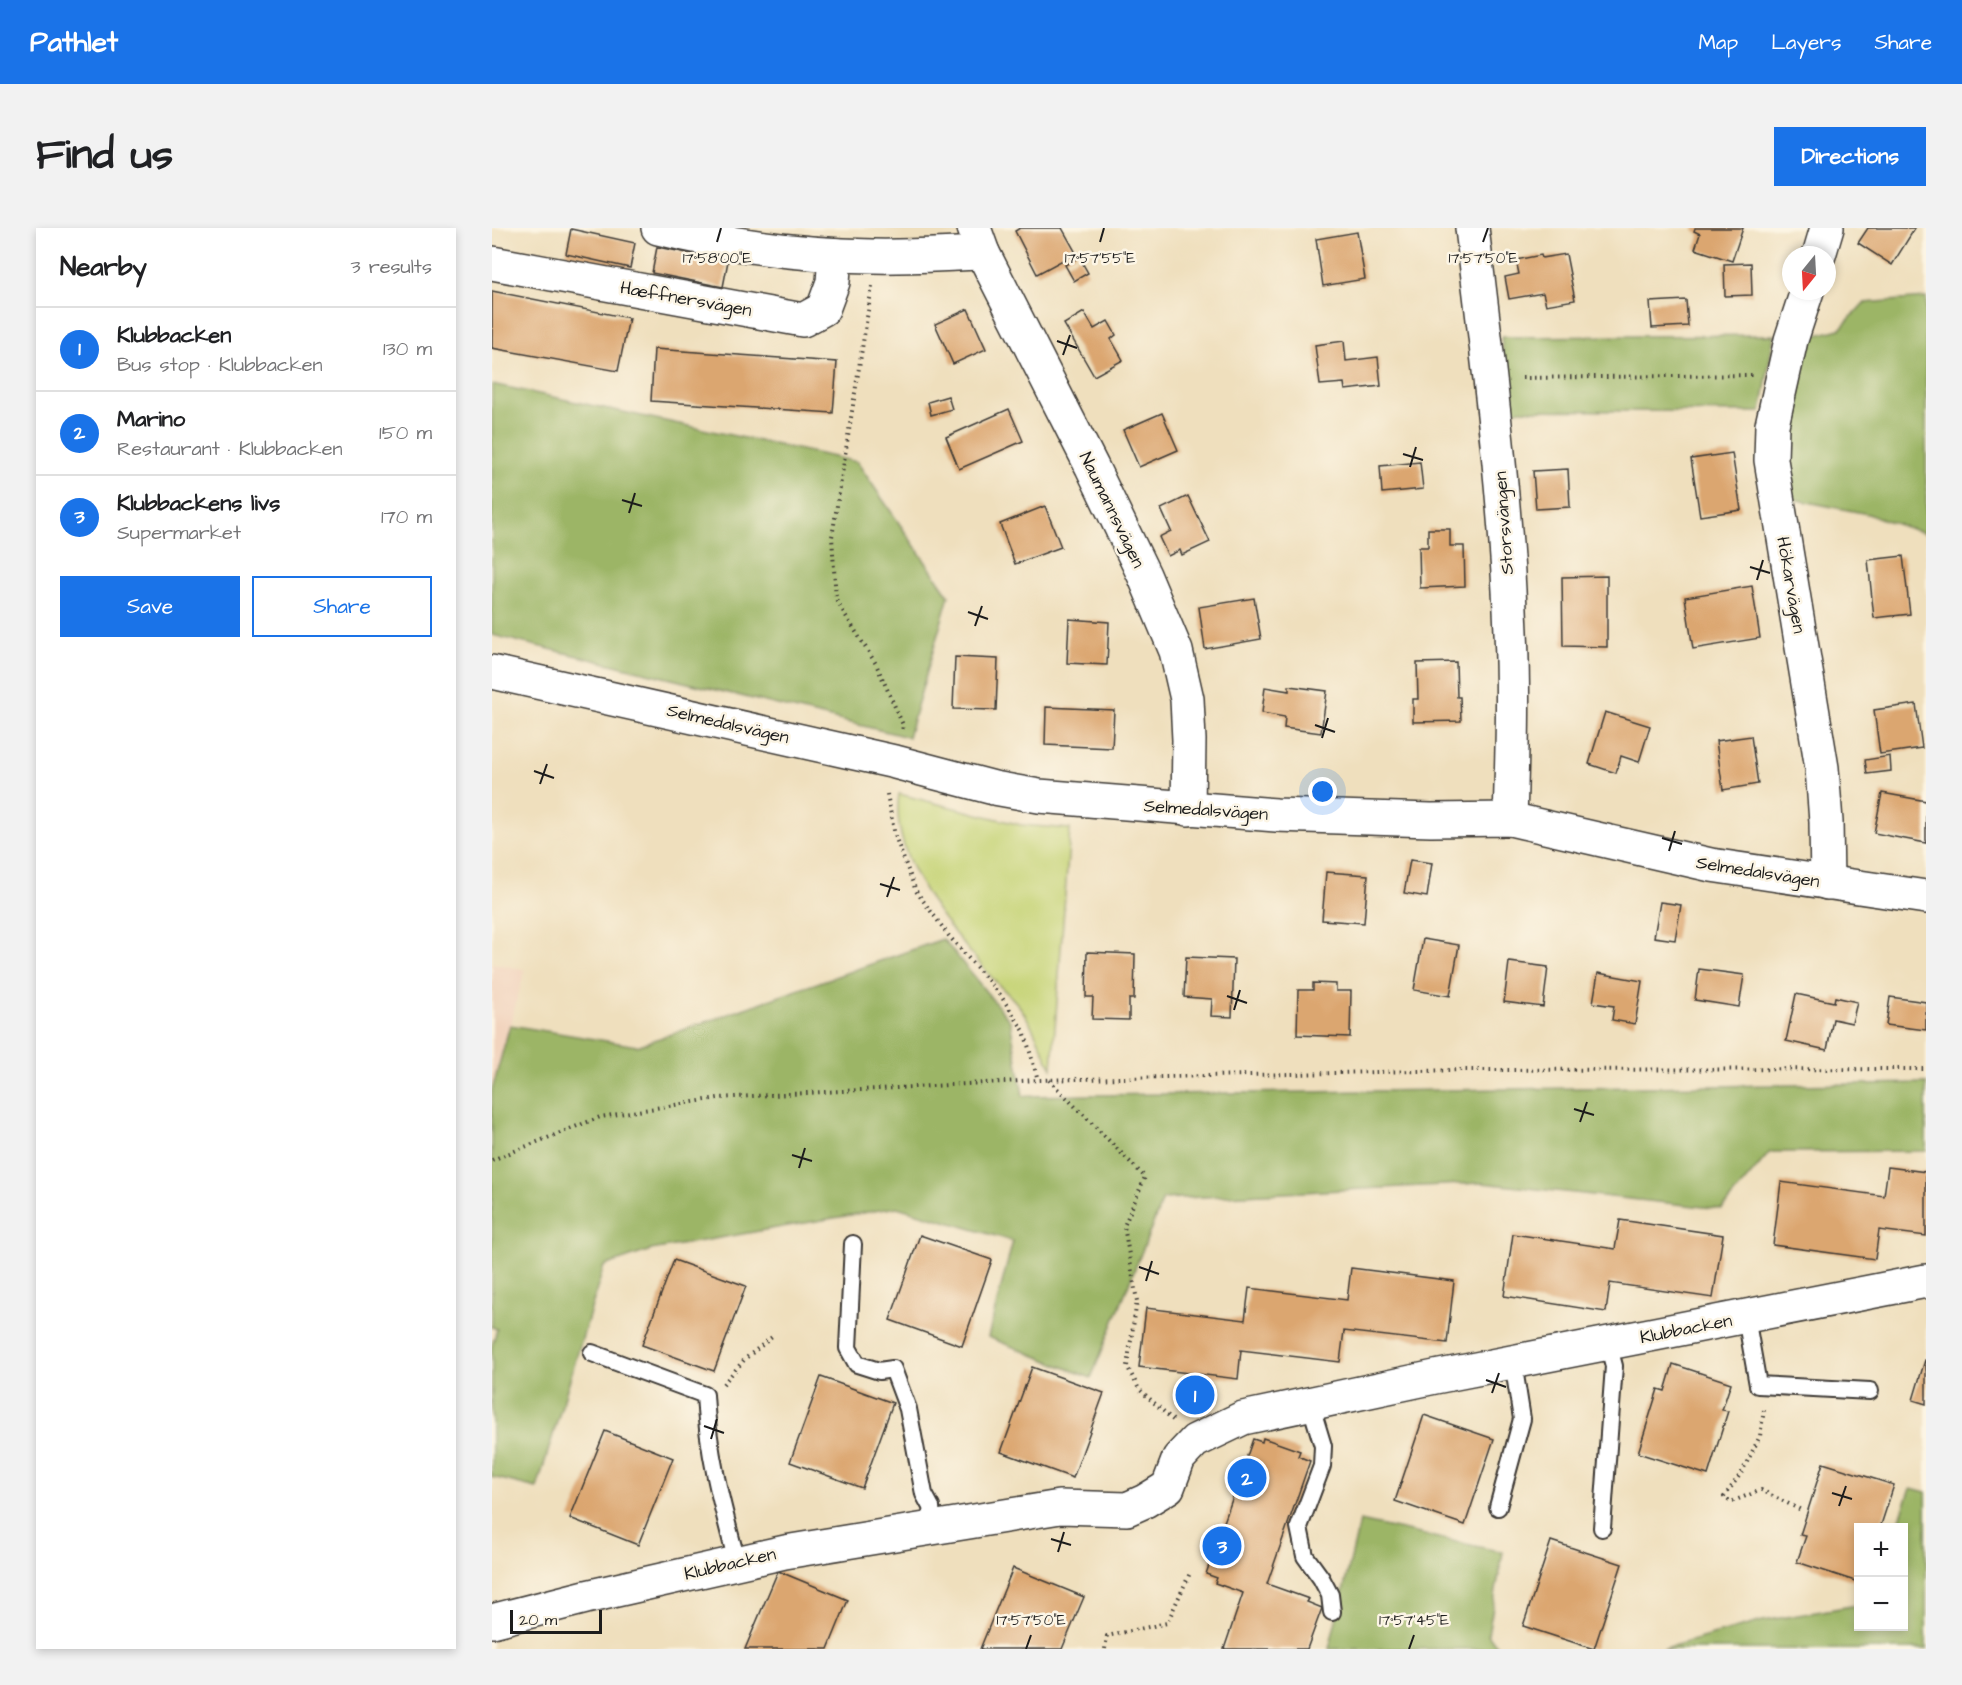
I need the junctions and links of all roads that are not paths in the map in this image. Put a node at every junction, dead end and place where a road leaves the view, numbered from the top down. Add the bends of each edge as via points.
1 (657, 228) edge
2 (1472, 228) edge
3 (1827, 228) edge
4 (978, 240) edge
5 (1822, 246) edge
6 (835, 255) junction
7 (492, 263) edge
8 (1804, 300) edge
9 (492, 672) edge
10 (1188, 809) junction
11 (1510, 819) junction
12 (1827, 883) junction
13 (1926, 897) edge
14 (853, 1244) dead end
15 (1926, 1281) edge
16 (1746, 1317) junction
17 (1608, 1344) junction
18 (592, 1353) dead end
19 (1513, 1362) junction
20 (1870, 1391) dead end
21 (1310, 1403) junction
22 (1498, 1507) dead end
23 (933, 1528) junction
24 (1602, 1528) dead end
25 (737, 1562) junction
26 (1332, 1612) dead end
27 (492, 1621) edge

1 - 6 street via 735,245
2 - 11 street, Storsvängen via 1499,460 1511,631 1514,716
3 - 5 street
4 - 6 street via 875,256
4 - 10 street, Naumannsvägen via 1144,575 1176,651 1187,699
6 - 7 street, Hæffnersvägen via 833,282 823,309 803,320
8 - 12 street, Hökarvägen via 1782,375 1772,425 1771,460 1822,768
9 - 10 street, Selmedalsvägen via 994,788 1039,796
10 - 11 street, Selmedalsvägen via 1336,818
11 - 12 street, Selmedalsvägen via 1711,865
12 - 13 street, Selmedalsvägen
14 - 23 lane via 848,1348 857,1364 879,1371 893,1370 908,1409
15 - 16 street, Klubbacken
16 - 17 street, Klubbacken
16 - 20 lane via 1758,1385
17 - 19 street, Klubbacken
17 - 24 lane via 1614,1366
18 - 25 lane via 705,1395 715,1480
19 - 21 street, Klubbacken
19 - 22 lane via 1522,1419
21 - 23 street, Klubbacken via 1243,1418 1195,1441 1179,1458 1168,1487 1127,1509 1060,1507
21 - 26 lane via 1323,1446 1322,1466 1299,1527 1305,1556 1330,1596
23 - 25 street, Klubbacken
25 - 27 street, Klubbacken

